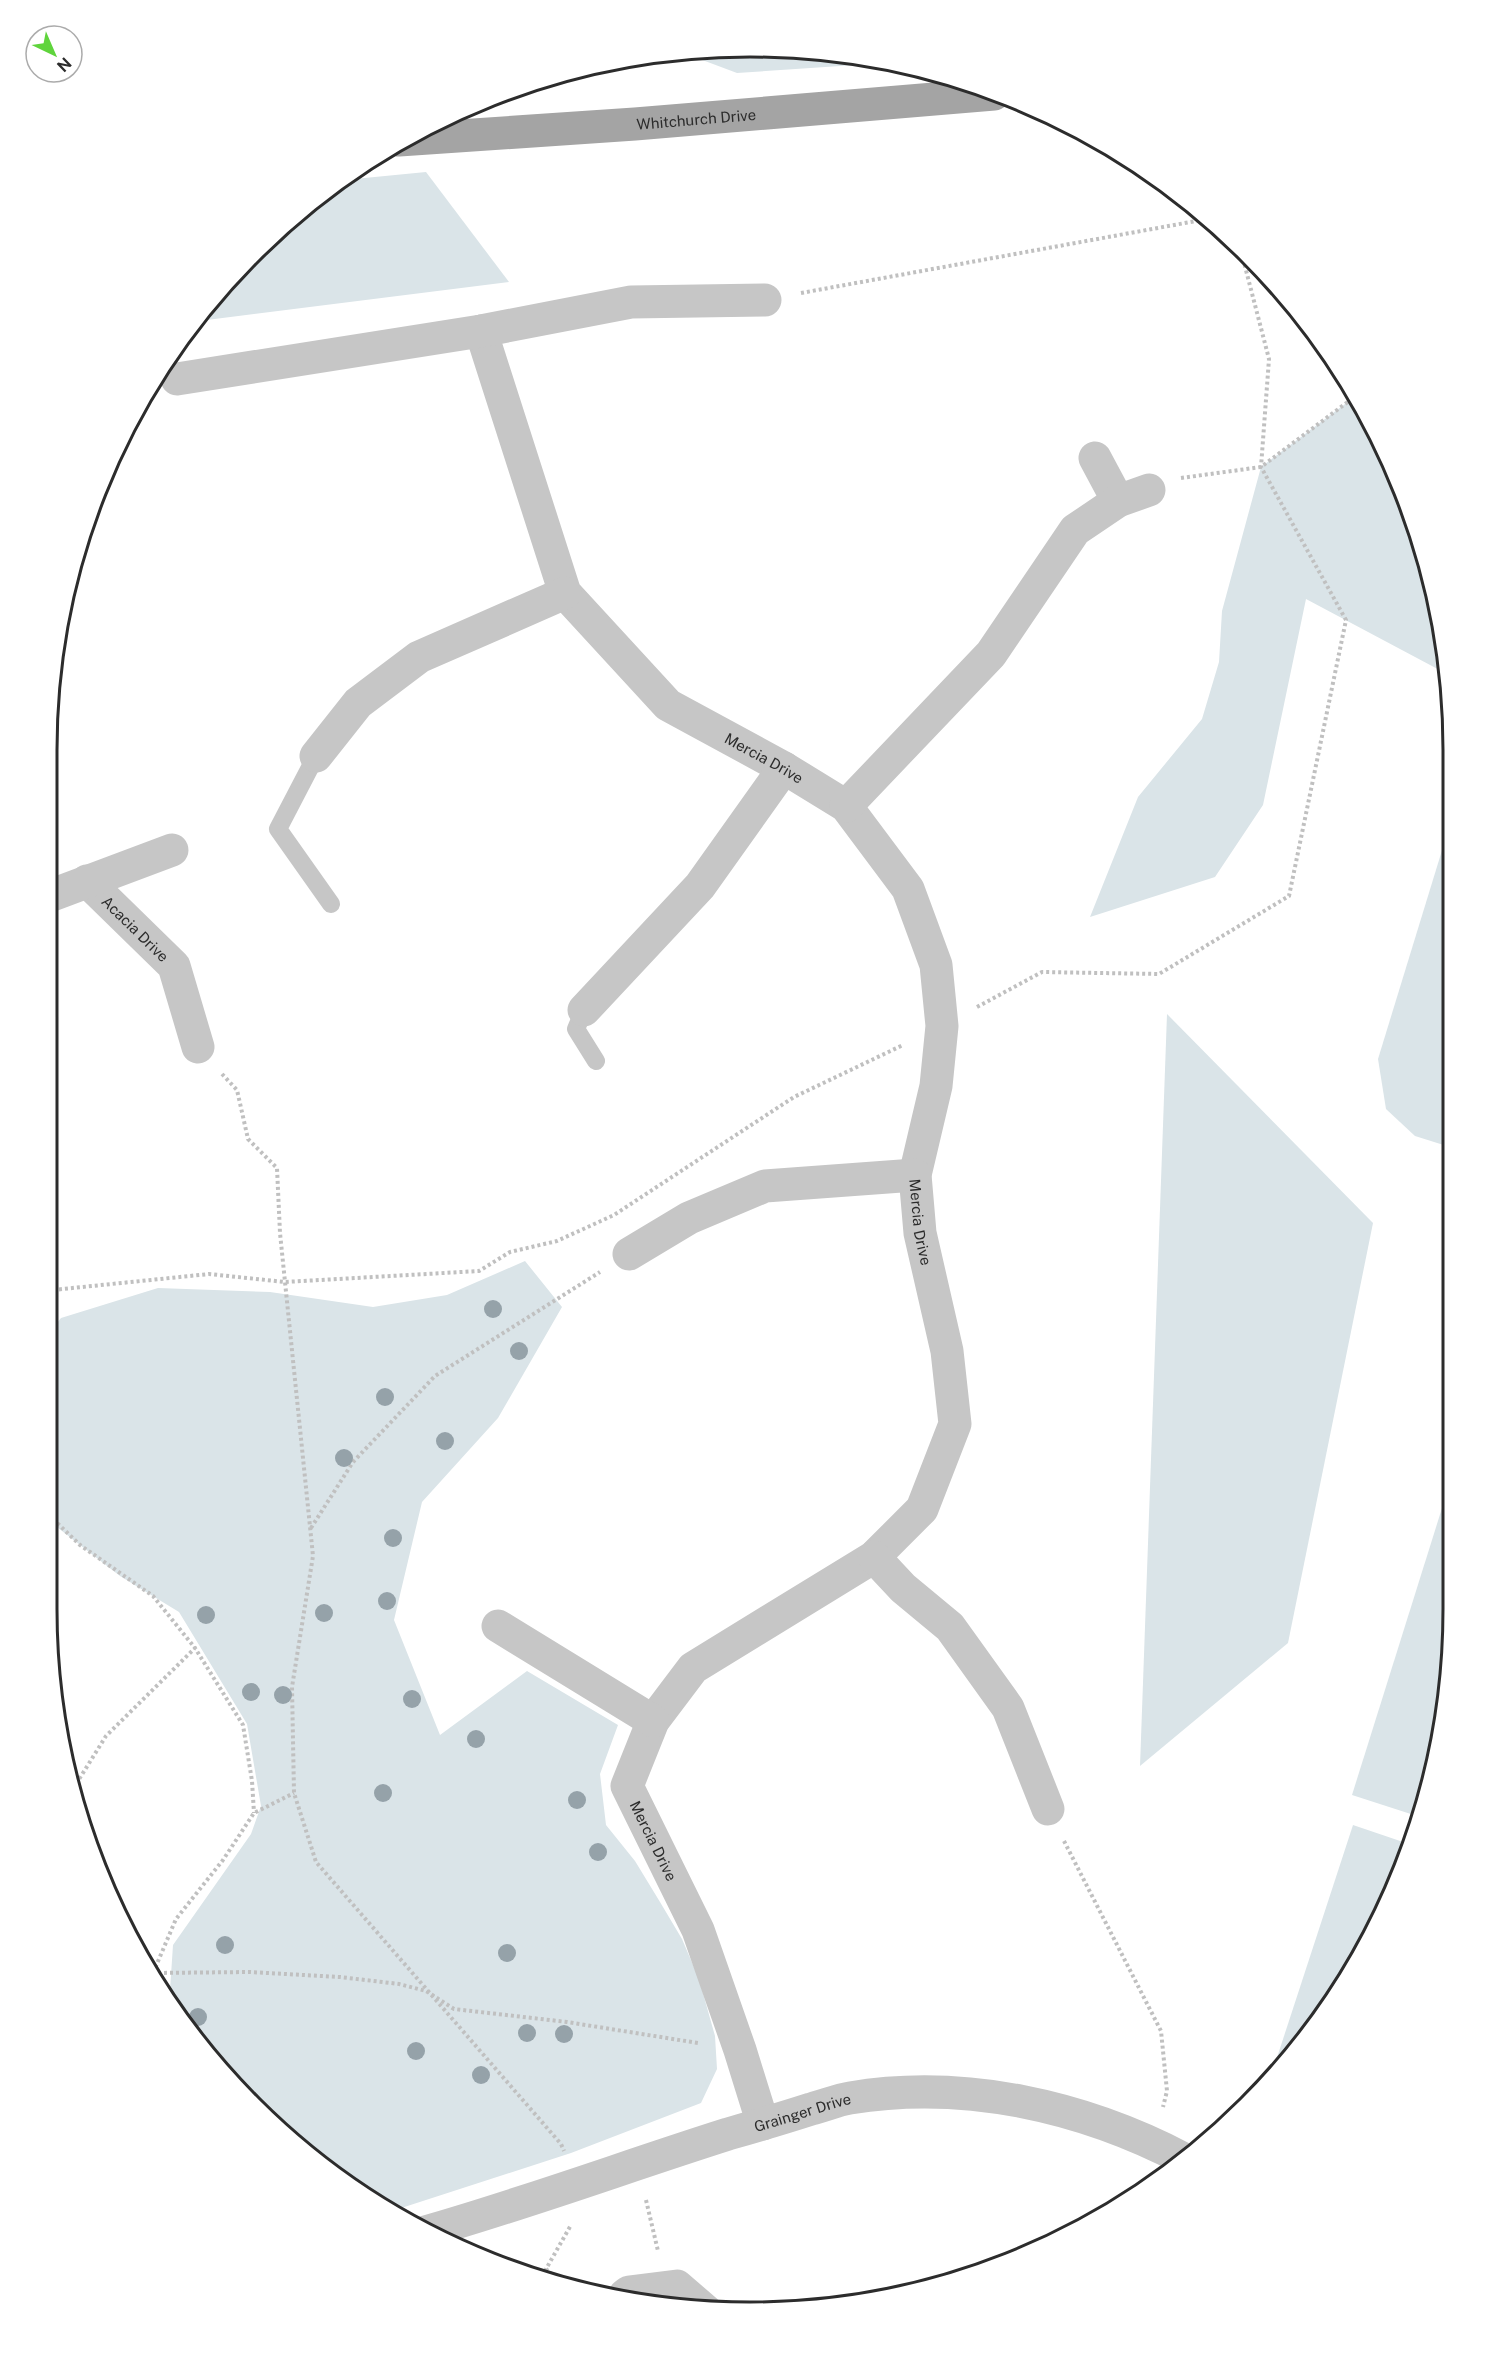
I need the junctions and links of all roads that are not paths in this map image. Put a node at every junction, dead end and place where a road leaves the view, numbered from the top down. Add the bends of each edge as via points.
1 (977, 95) edge
2 (425, 138) edge
3 (765, 300) road end
4 (482, 330) junction
5 (177, 379) dead end
6 (1095, 458) dead end
7 (1149, 490) road end
8 (1118, 501) junction
9 (565, 593) junction
10 (316, 756) joint
11 (784, 768) junction
12 (846, 806) junction
13 (172, 850) dead end
14 (87, 881) junction
15 (57, 892) edge
16 (331, 904) dead end
17 (584, 1010) joint
18 (198, 1047) road end
19 (596, 1061) dead end
20 (915, 1175) junction
21 (629, 1254) road end
22 (874, 1557) junction
23 (498, 1626) dead end
24 (653, 1721) junction
25 (1048, 1809) road end
26 (763, 2124) junction
27 (1177, 2155) edge
28 (438, 2228) edge
29 (632, 2292) edge
30 (693, 2300) edge

1 - 2 main road, Whitchurch Drive
3 - 4 street via 631,302
4 - 5 street
4 - 9 street, Mercia Drive
6 - 8 street
7 - 8 street
8 - 12 street via 1075,530 991,654
9 - 10 street via 419,657 358,703
9 - 11 street, Mercia Drive via 668,705
10 - 16 lane via 278,829
11 - 12 street, Mercia Drive
11 - 17 street via 700,886
12 - 20 street, Mercia Drive via 908,889 936,965 942,1026 936,1086
13 - 14 street, Acacia Drive
14 - 15 street, Acacia Drive
14 - 18 street, Acacia Drive via 174,966
17 - 19 lane via 576,1029
20 - 21 street via 765,1186 688,1218
20 - 22 street, Mercia Drive via 920,1233 947,1351 955,1424 922,1509
22 - 24 street, Mercia Drive via 693,1668
22 - 25 street via 903,1588 950,1627 1008,1708
23 - 24 street
24 - 26 street, Mercia Drive via 627,1786 698,1930
26 - 27 street, Grainger Drive via 849,2098 930,2091 1006,2097 1100,2122
26 - 28 street, Grainger Drive
29 - 30 street via 677,2286

